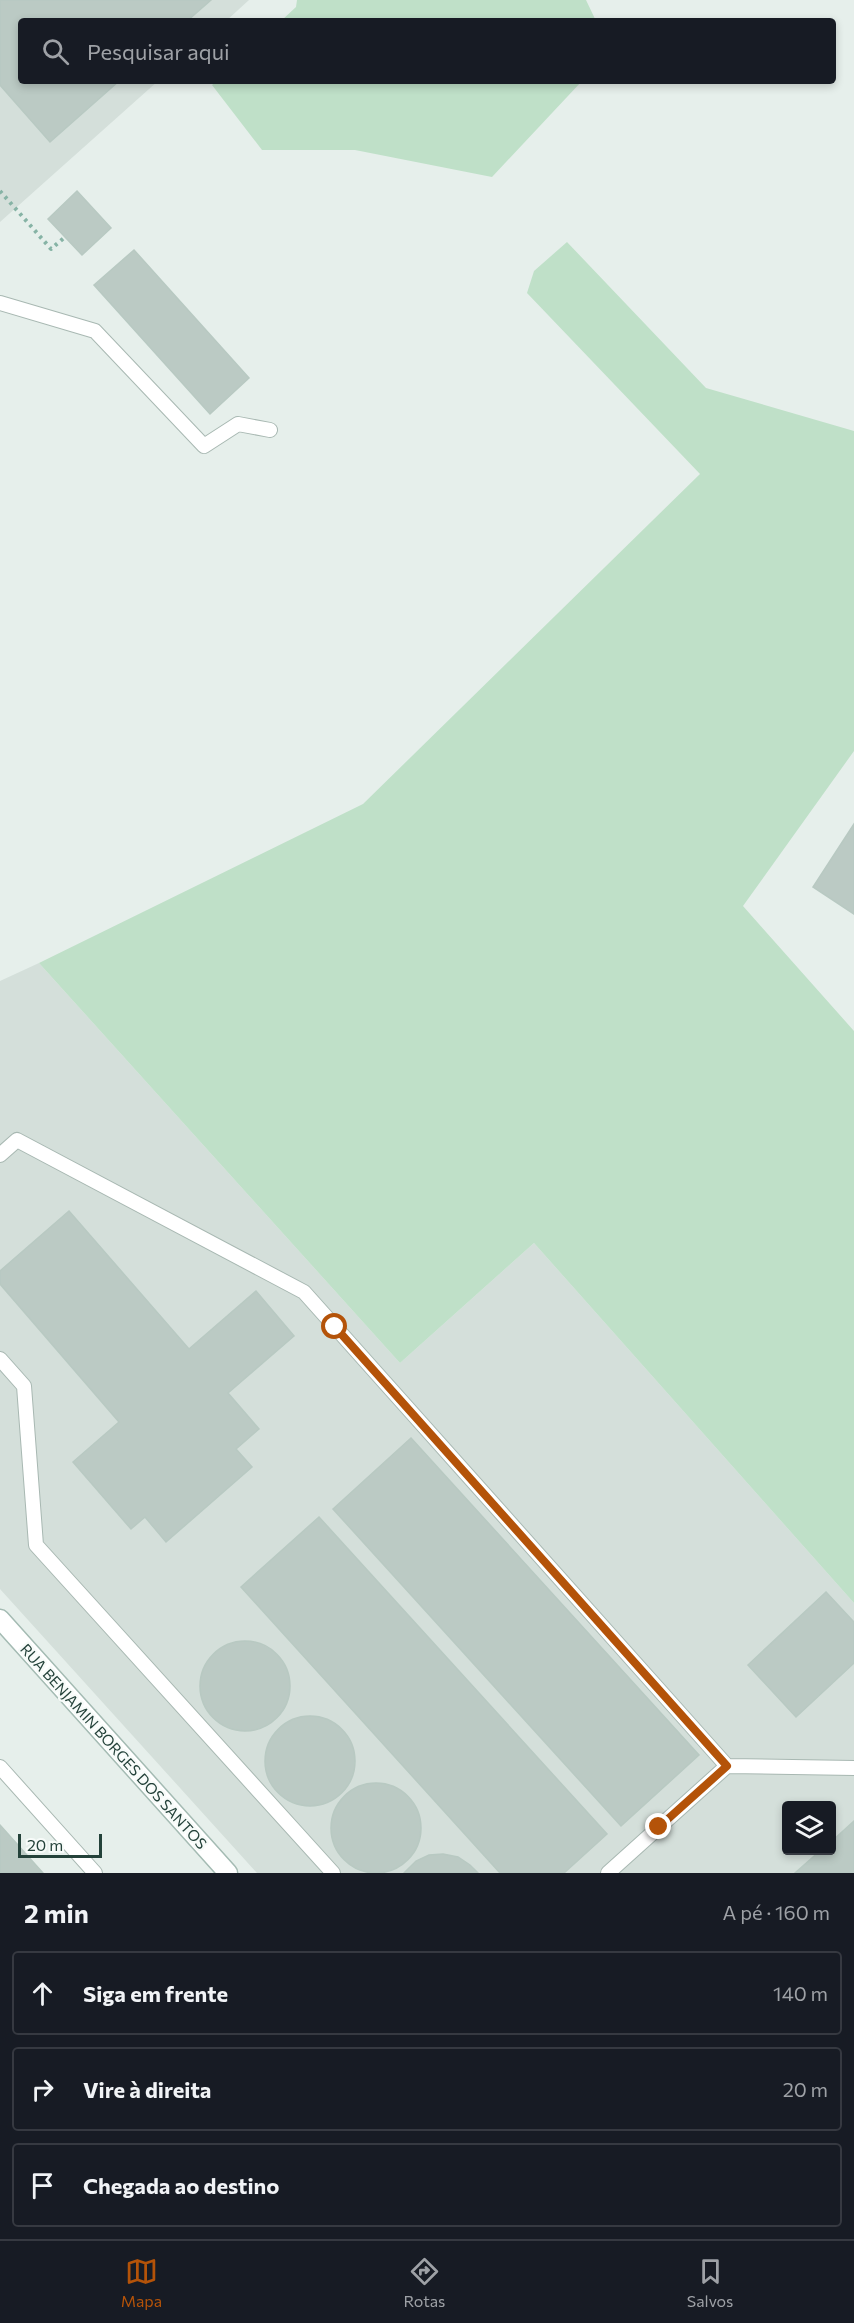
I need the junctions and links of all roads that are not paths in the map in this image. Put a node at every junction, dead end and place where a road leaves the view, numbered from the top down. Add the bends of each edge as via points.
1 (0, 303) edge
2 (270, 430) dead end
3 (0, 1155) edge
4 (0, 1359) edge
5 (0, 1619) edge
6 (727, 1766) junction
7 (0, 1767) edge
8 (854, 1768) edge
9 (95, 1873) edge
10 (228, 1873) edge
11 (333, 1873) edge
12 (608, 1873) edge

1 - 2 lane via 95,331 204,446 238,423
3 - 6 lane via 17,1140 304,1292
4 - 11 lane via 24,1386 36,1545
5 - 10 street, RUA BENJAMIN BORGES DOS SANTOS
6 - 8 lane
6 - 12 lane
7 - 9 lane

